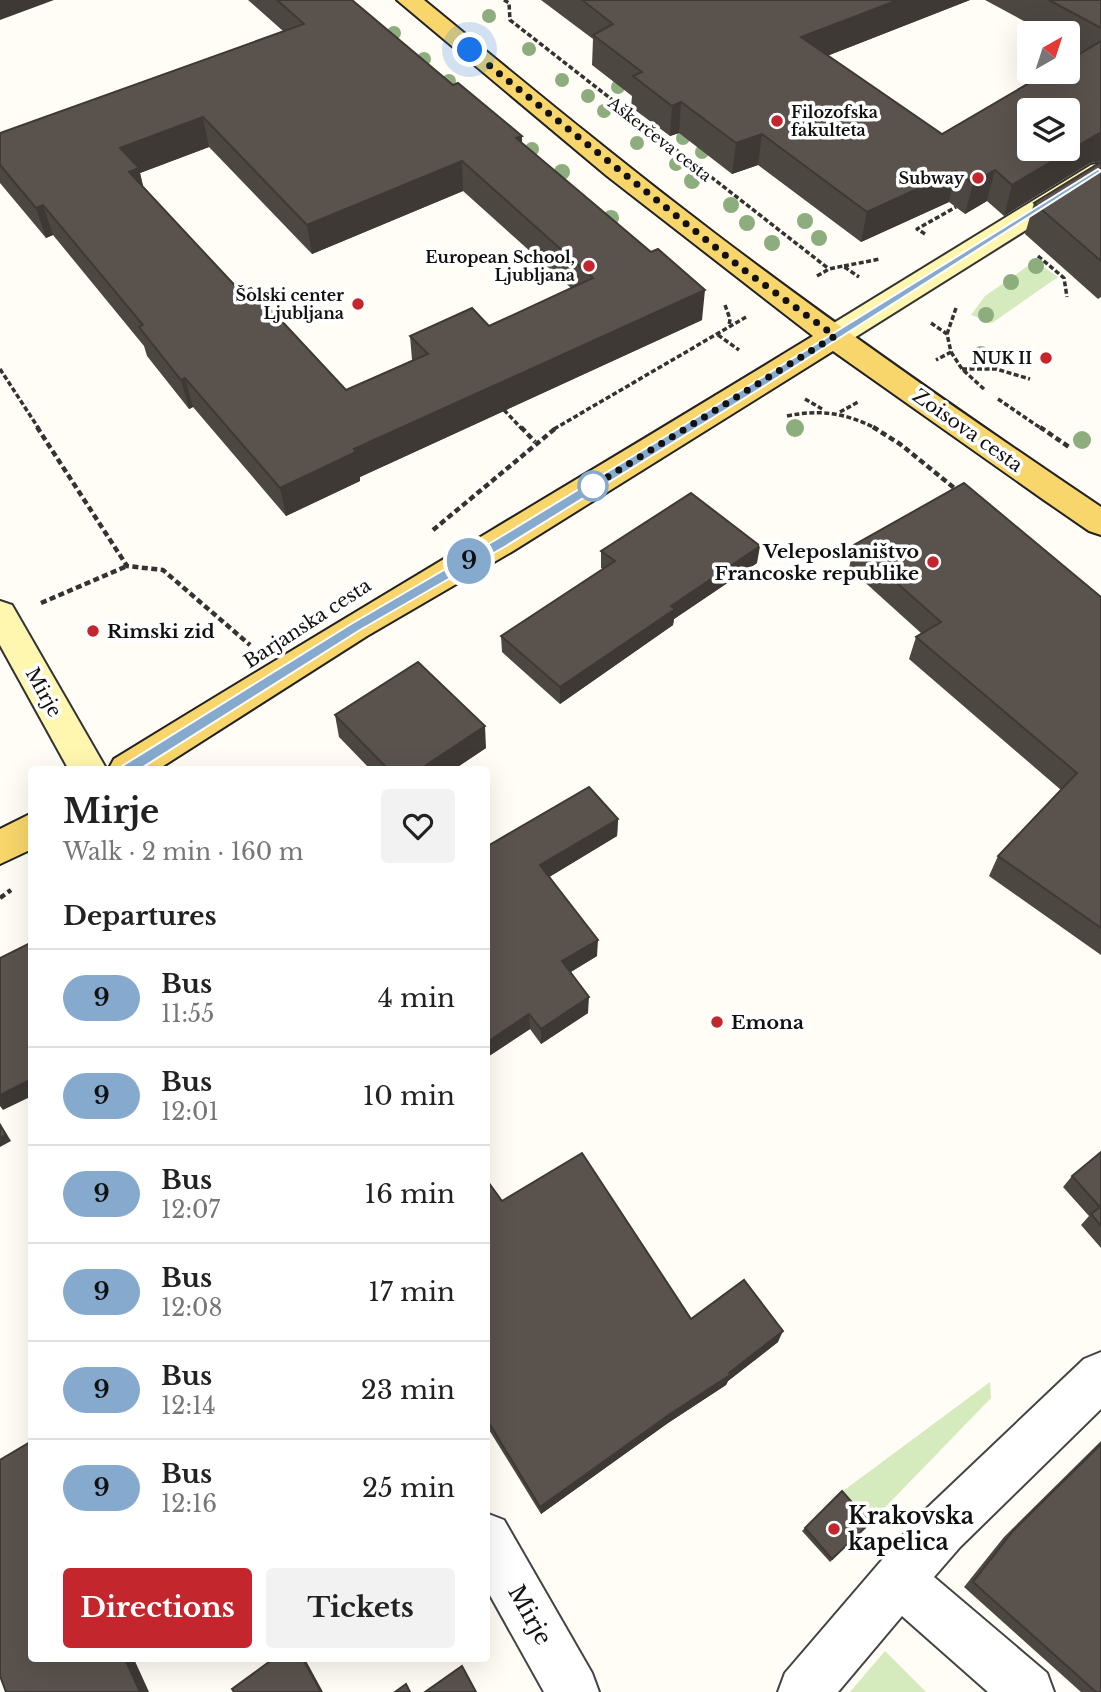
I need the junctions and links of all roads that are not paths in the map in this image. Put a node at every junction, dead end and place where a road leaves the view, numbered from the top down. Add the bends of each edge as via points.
1 (408, 0) edge
2 (1101, 171) edge
3 (835, 336) junction
4 (1101, 523) edge
5 (0, 614) edge
6 (86, 766) edge
7 (133, 766) edge
8 (28, 830) edge
9 (0, 848) edge
10 (1101, 1376) edge
11 (490, 1545) edge
12 (898, 1579) junction
13 (573, 1692) edge
14 (804, 1692) edge
15 (1028, 1692) edge

1 - 3 main road via 740,267
2 - 3 street
3 - 4 main road, Zoisova cesta
3 - 7 main road, Barjanska cesta
5 - 6 street, Mirje
8 - 9 main road
10 - 12 street via 942,1529
11 - 13 street, Mirje
12 - 14 street
12 - 15 street

